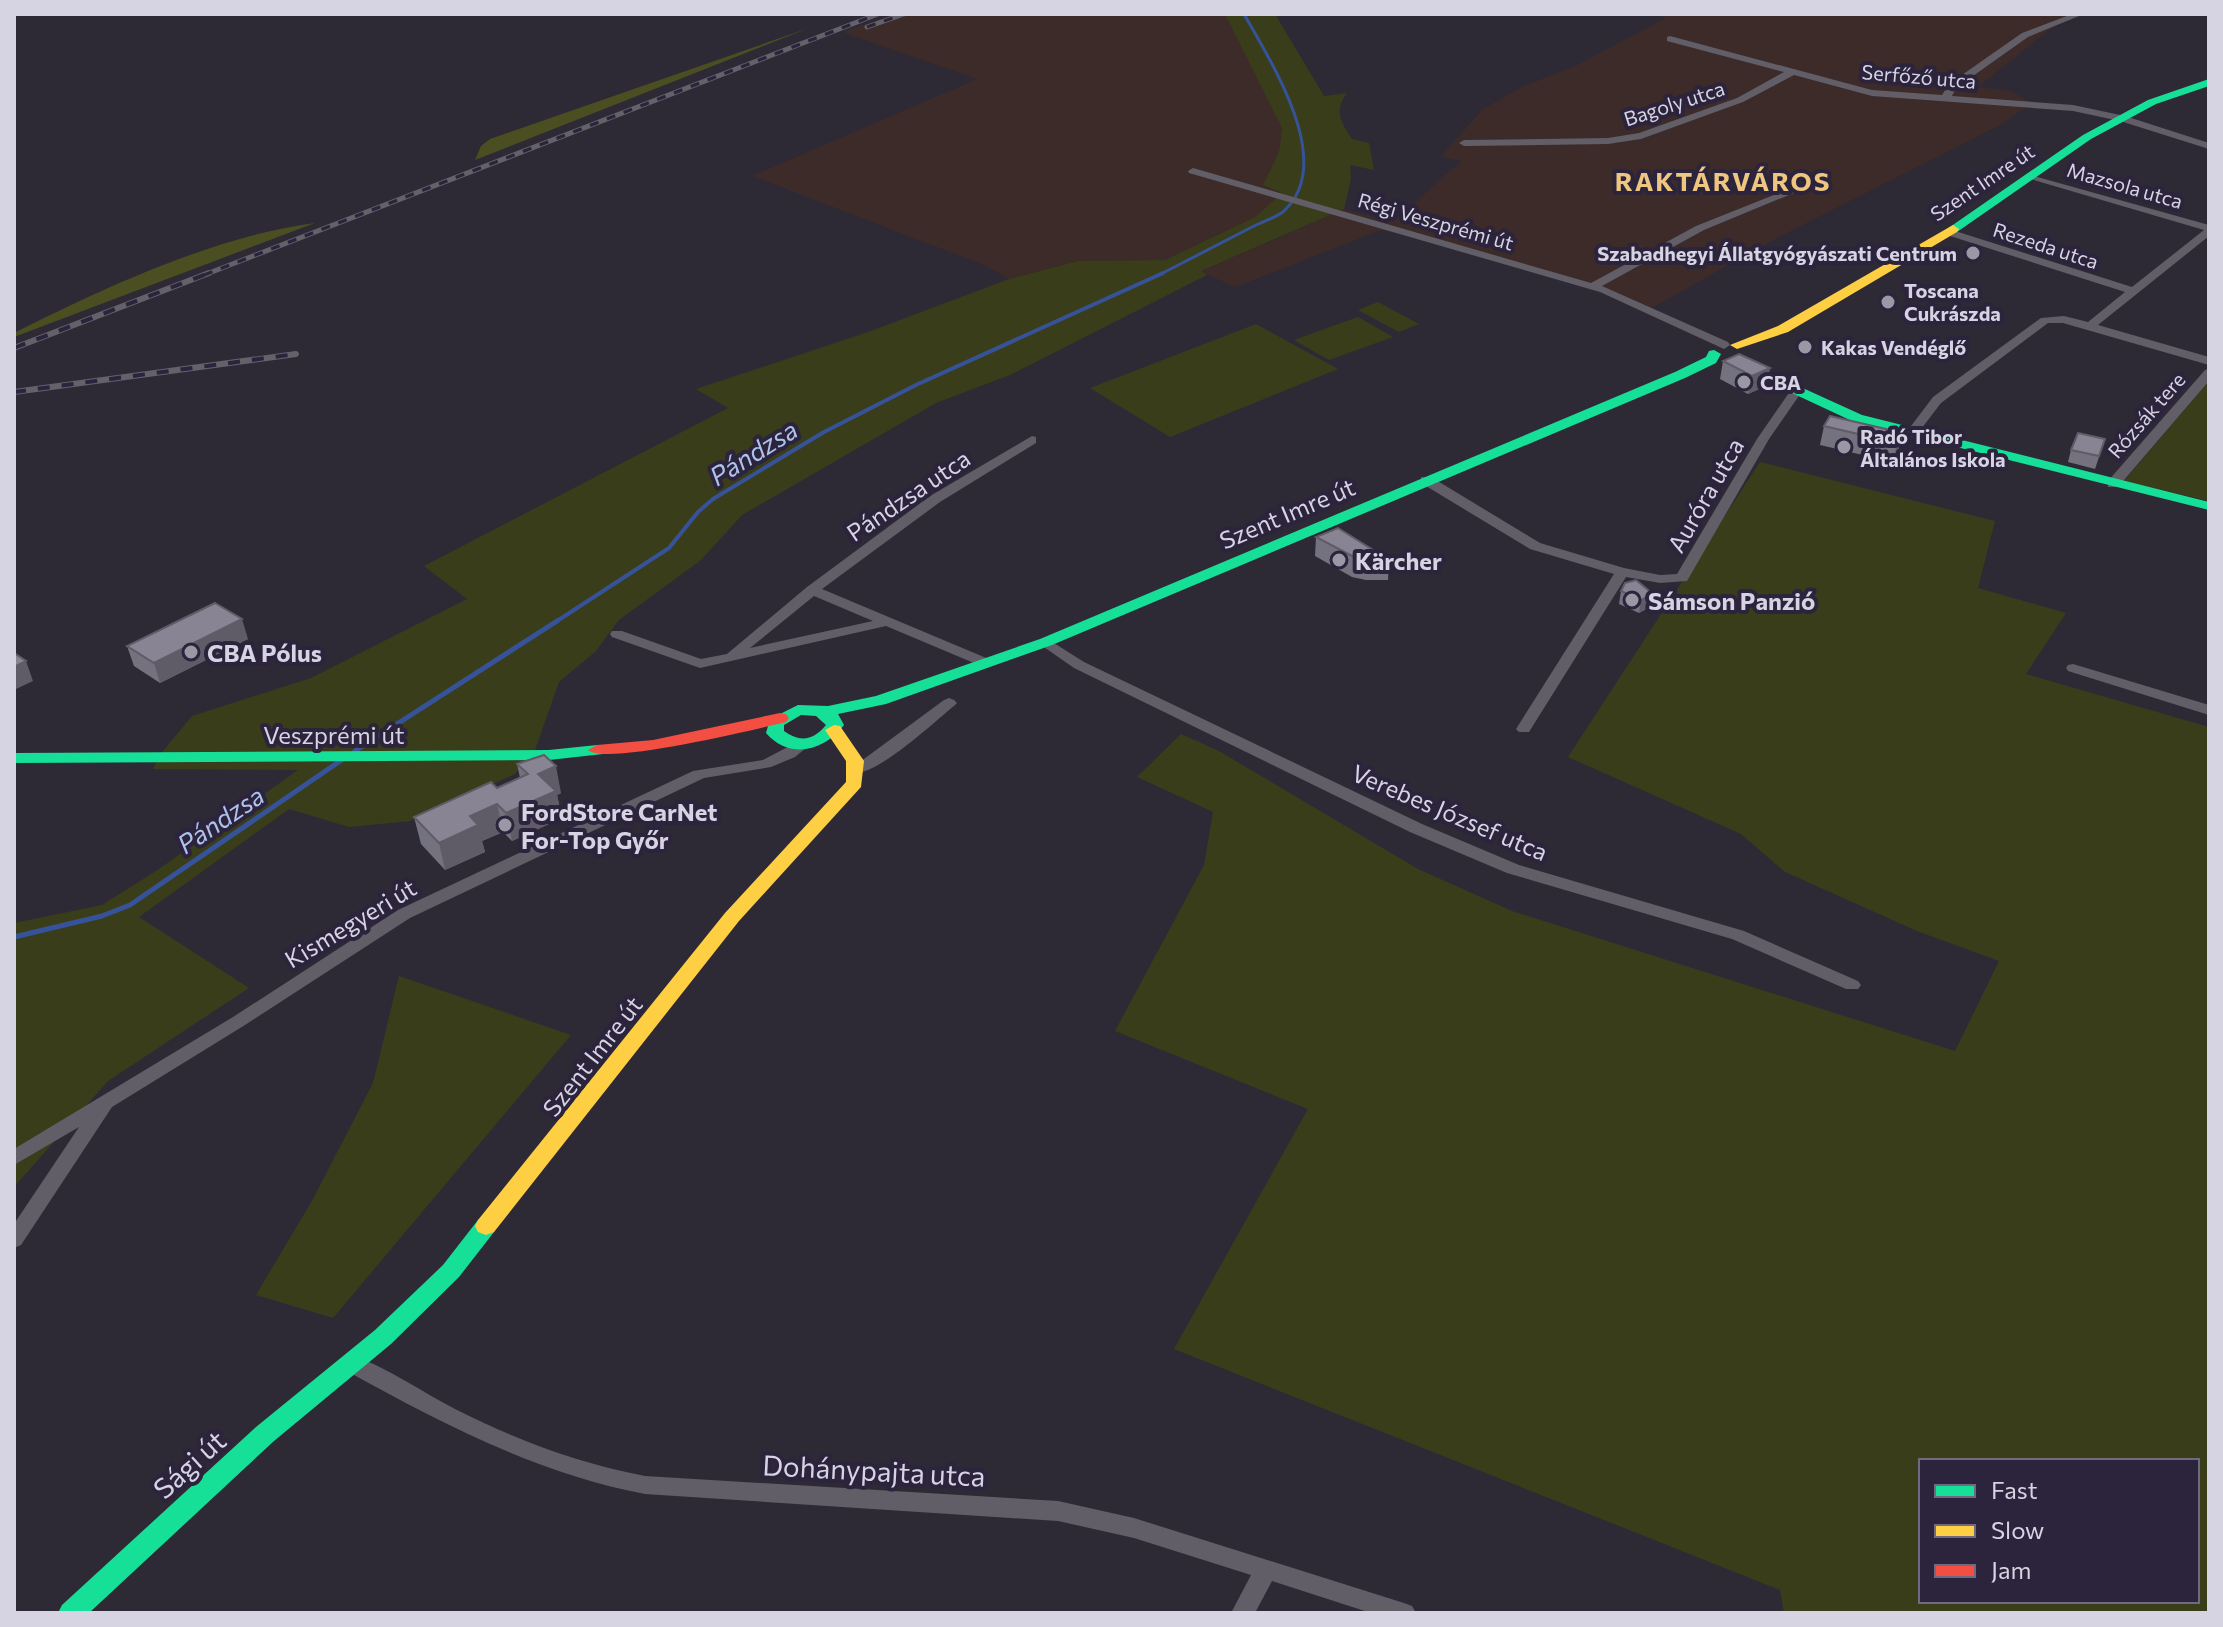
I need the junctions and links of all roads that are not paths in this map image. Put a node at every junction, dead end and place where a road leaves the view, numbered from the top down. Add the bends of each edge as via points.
1 (2080, 14) edge
2 (1670, 39) dead end
3 (1792, 72) junction
4 (2209, 82) edge
5 (1946, 98) junction
6 (2122, 118) junction
7 (1464, 143) dead end
8 (2209, 146) edge
9 (1193, 171) dead end
10 (2031, 176) junction
11 (1808, 185) dead end
12 (2209, 230) edge
13 (1948, 232) junction
14 (1593, 286) junction
15 (2132, 291) junction
16 (2090, 326) junction
17 (1733, 353) junction
18 (2209, 361) edge
19 (2209, 373) edge
20 (1797, 390) junction
21 (1911, 434) junction
22 (1032, 440) dead end
23 (1426, 480) junction
24 (2113, 484) junction
25 (2209, 508) edge
26 (1622, 572) junction
27 (812, 590) junction
28 (887, 622) junction
29 (617, 634) dead end
30 (1046, 642) junction
31 (733, 655) junction
32 (986, 663) junction
33 (2073, 668) dead end
34 (911, 691) junction
35 (949, 703) dead end
36 (818, 710) junction
37 (2209, 710) edge
38 (780, 718) junction
39 (834, 728) junction
40 (1524, 729) dead end
41 (794, 742) junction
42 (653, 745) junction
43 (14, 758) edge
44 (857, 770) junction
45 (1852, 985) dead end
46 (108, 1099) junction
47 (14, 1158) edge
48 (14, 1240) edge
49 (352, 1364) junction
50 (1267, 1568) junction
51 (71, 1613) edge
52 (1243, 1613) edge
53 (1404, 1613) edge

1 - 5 street via 2025,35 1952,86
2 - 3 street, Serfőző utca
3 - 5 street, Serfőző utca via 1872,93
3 - 7 street, Bagoly utca via 1740,100 1641,136
4 - 6 main road, Szent Imre út
5 - 6 street, Serfőző utca via 2042,104
6 - 8 street, Serfőző utca
6 - 10 main road, Szent Imre út
9 - 14 street, Régi Veszprémi út
10 - 12 street, Mazsola utca
10 - 13 main road, Szent Imre út
11 - 14 street via 1700,228
12 - 15 street
13 - 15 street, Rezeda utca
13 - 17 main road, Szent Imre út
14 - 17 street, Régi Veszprémi út
15 - 16 street
16 - 18 street
16 - 21 street via 2045,320 1937,400
17 - 20 main road
17 - 23 main road, Szent Imre út
19 - 24 street, Rózsák tere
20 - 21 main road via 1857,418
20 - 26 street, Auróra utca via 1682,578
21 - 24 main road
22 - 27 street, Pándzsa utca via 935,499
23 - 26 street via 1535,546
23 - 30 main road, Szent Imre út
24 - 25 main road
26 - 40 street
27 - 28 street
27 - 31 street, Pándzsa utca
28 - 31 street, Pándzsa utca
28 - 32 street
29 - 31 street, Pándzsa utca via 700,664
30 - 32 main road, Szent Imre út
30 - 45 street, Verebes József utca via 1092,672 1485,858 1738,935
32 - 34 main road, Szent Imre út
33 - 37 street
34 - 36 main road, Szent Imre út via 853,707
34 - 39 main road, Szent Imre út
35 - 44 street, Szent Imre út
36 - 38 main road, Szent Imre út via 798,710
36 - 39 main road via 831,717
38 - 41 main road via 774,728
38 - 42 main road, Veszprémi út
39 - 41 main road, Szent Imre út
39 - 44 main road via 852,752
41 - 42 main road, Veszprémi út via 748,732
41 - 44 main road via 834,749
41 - 46 street, Kismegyeri út via 777,763 699,774 404,914
42 - 43 main road, Veszprémi út via 549,755
44 - 49 main road, Szent Imre út via 848,792 732,917 451,1271
46 - 47 street, Kismegyeri út
46 - 48 street
49 - 50 street, Dohánypajta utca via 459,1422 598,1479 1058,1511
49 - 51 main road, Sági út via 265,1434
50 - 52 street
50 - 53 street, Dohánypajta utca

